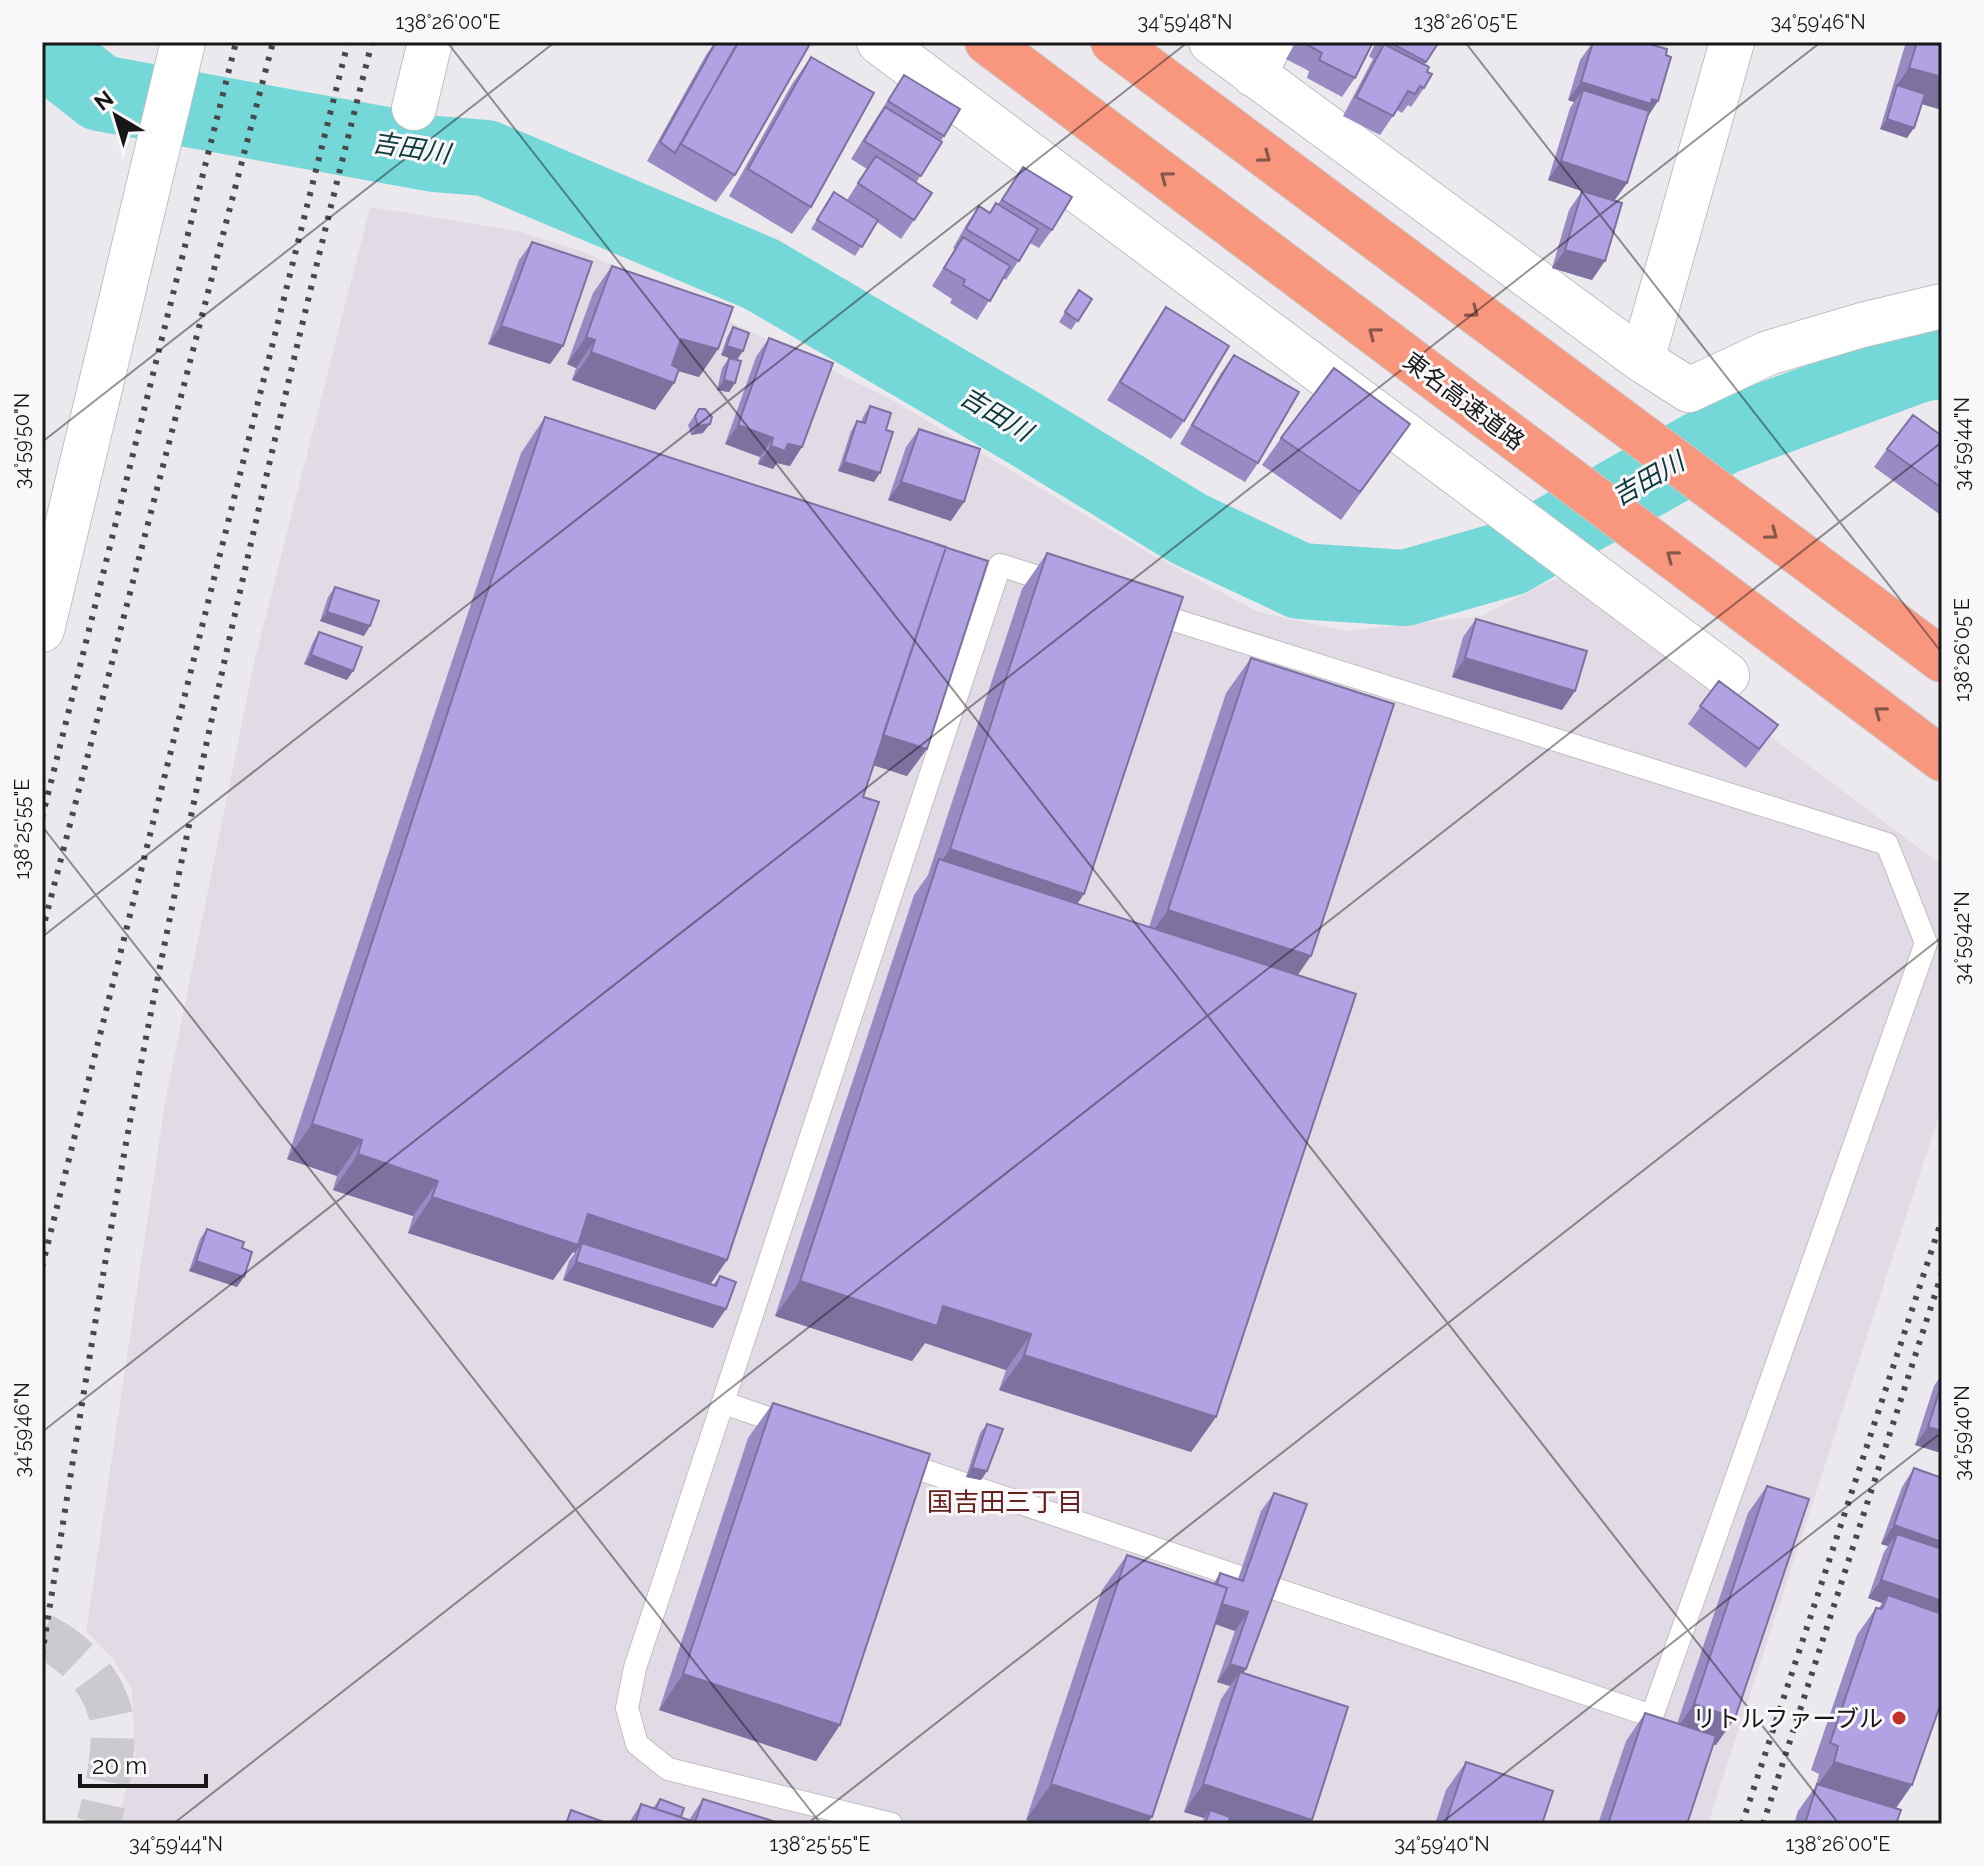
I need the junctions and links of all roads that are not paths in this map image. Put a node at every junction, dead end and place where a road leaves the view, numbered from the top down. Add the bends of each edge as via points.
1 (183, 42) edge
2 (430, 42) edge
3 (879, 42) edge
4 (987, 42) edge
5 (1113, 42) edge
6 (1211, 42) edge
7 (1732, 42) edge
8 (1263, 59) edge
9 (414, 108) dead end
10 (1942, 306) edge
11 (1642, 360) junction
12 (1075, 589) edge
13 (1135, 608) edge
14 (42, 630) edge
15 (1942, 660) edge
16 (1727, 675) dead end
17 (1942, 759) edge
18 (724, 1403) junction
19 (814, 1433) edge
20 (874, 1454) edge
21 (891, 1824) edge

1 - 14 street
2 - 9 street
3 - 16 street
17 -> 4 highway, 東名高速道路
5 -> 15 highway
6 - 8 street
7 - 11 street
8 - 11 street
10 - 11 street via 1768,353 1689,390
12 - 18 lane via 1000,565
13 - 20 lane via 1887,844 1926,943 1652,1716
18 - 19 lane
18 - 21 lane via 635,1668 627,1708 637,1744 668,1769

